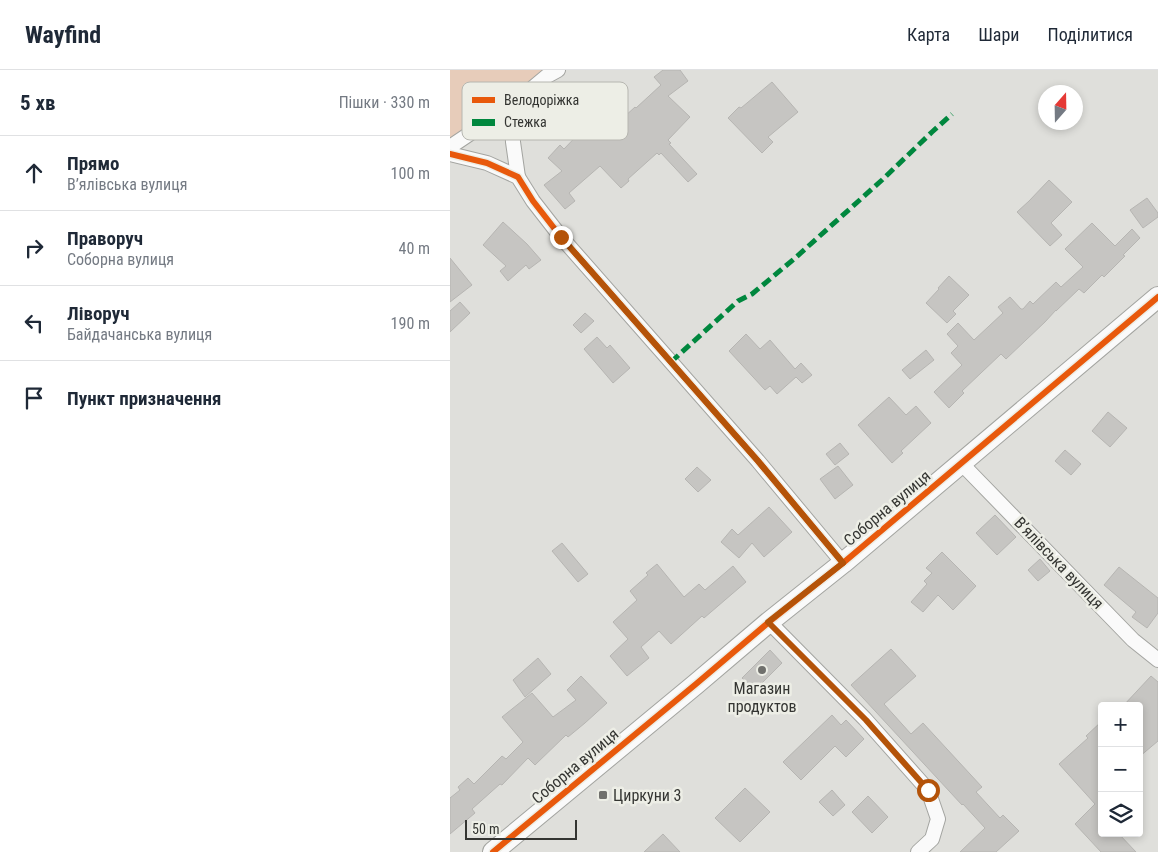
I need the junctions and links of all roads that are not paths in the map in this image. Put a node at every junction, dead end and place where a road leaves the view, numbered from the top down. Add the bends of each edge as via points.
1 (558, 70) edge
2 (540, 82) edge
3 (462, 139) edge
4 (513, 140) edge
5 (450, 147) edge
6 (450, 154) edge
7 (518, 177) junction
8 (1158, 297) edge
9 (962, 463) junction
10 (843, 563) junction
11 (768, 622) junction
12 (1158, 660) edge
13 (493, 852) edge
14 (918, 852) edge

1 - 2 street
3 - 5 street
4 - 7 street
6 - 7 street via 487,163
7 - 10 street via 561,237
8 - 9 street, Соборна вулиця
9 - 10 street, Соборна вулиця
9 - 12 street, В’ялівська вулиця via 1133,640
10 - 11 street, Соборна вулиця
11 - 13 street, Соборна вулиця
11 - 14 street via 866,720 928,790 938,819 932,839

